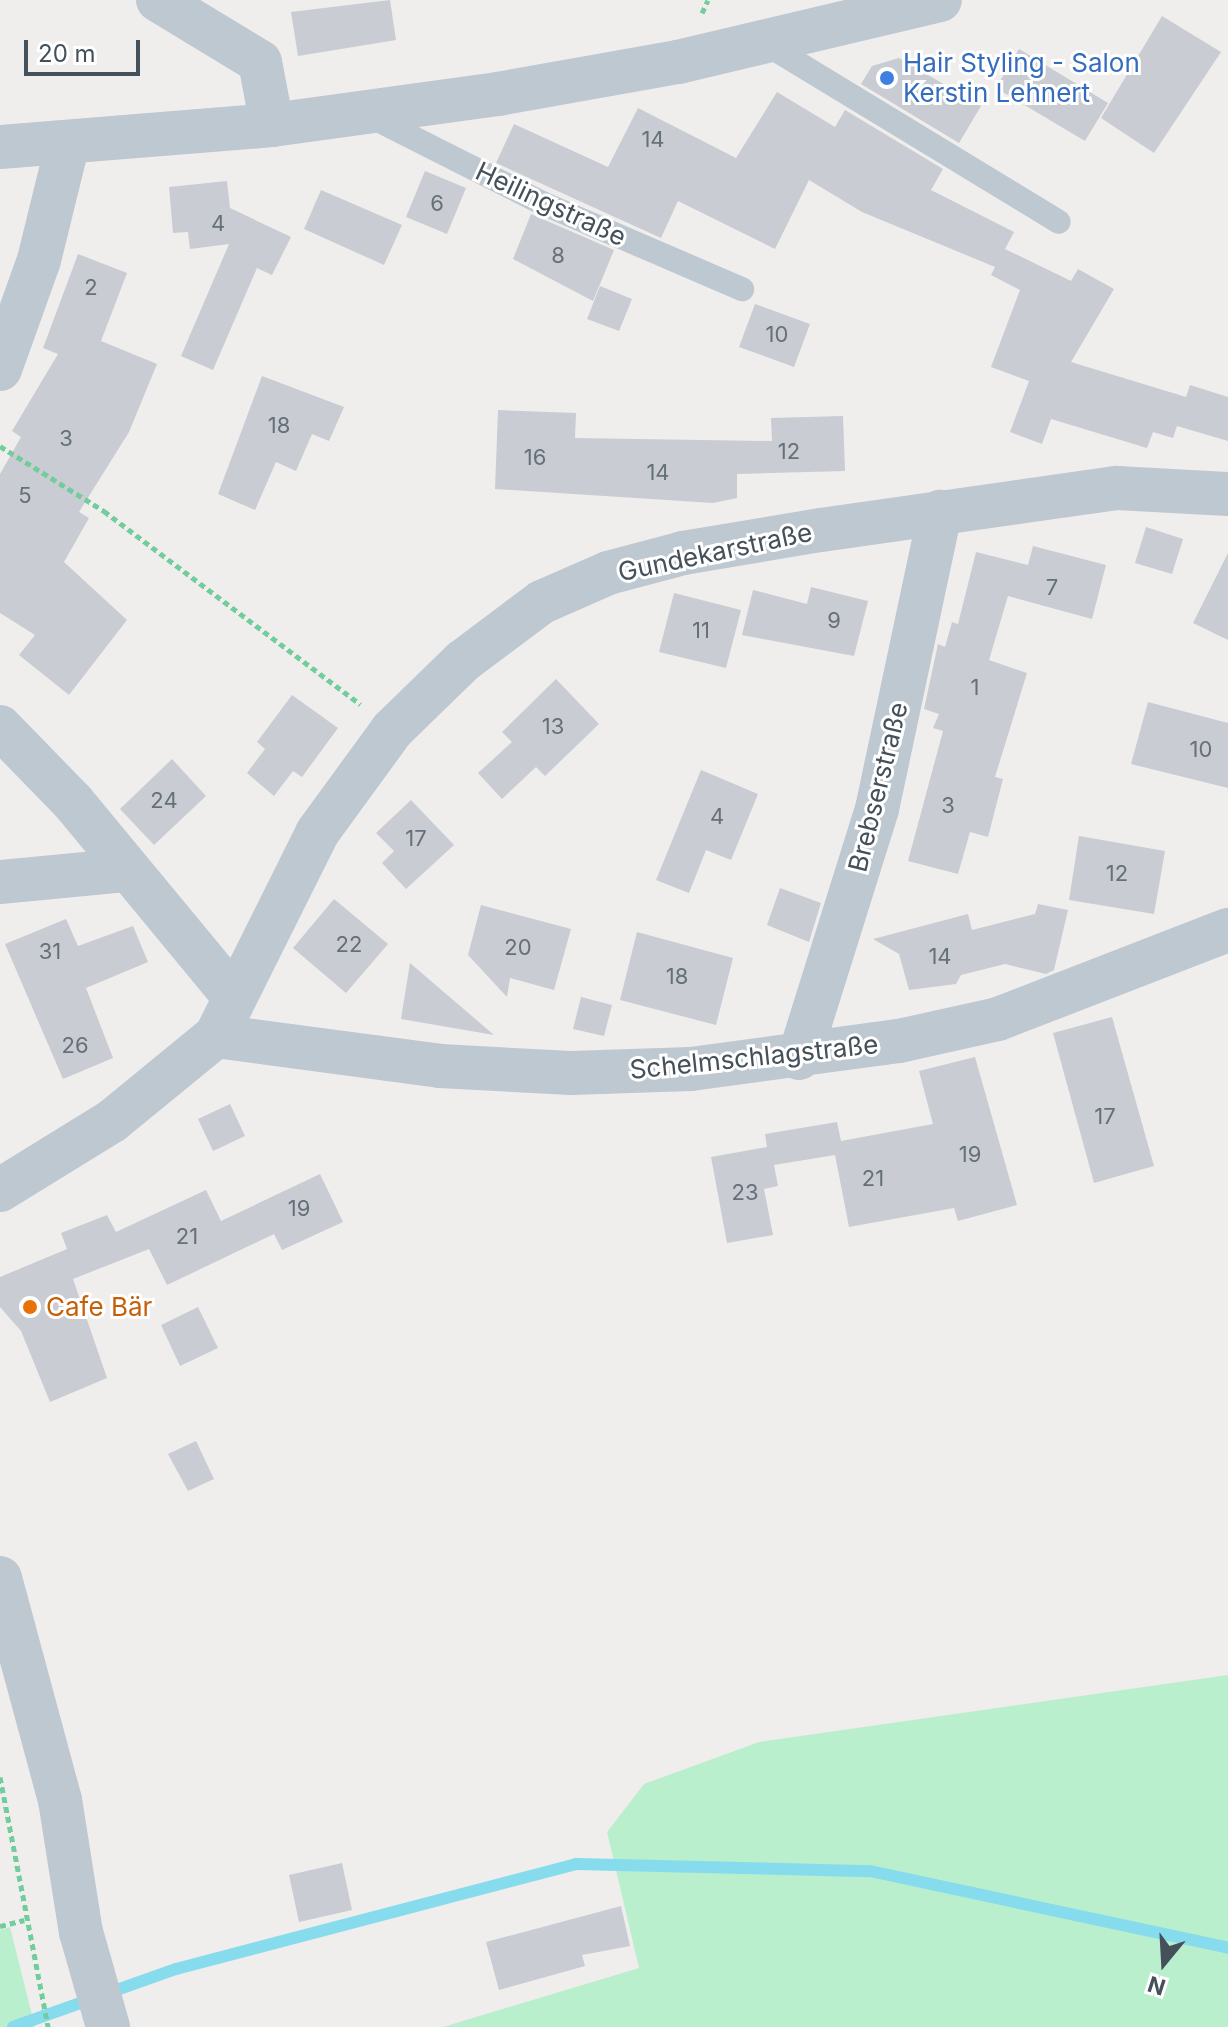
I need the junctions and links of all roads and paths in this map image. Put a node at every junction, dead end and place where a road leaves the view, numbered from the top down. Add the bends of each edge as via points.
1 (158, 0) edge
2 (940, 0) edge
3 (763, 42) junction
4 (362, 112) junction
5 (272, 125) junction
6 (67, 146) junction
7 (0, 147) edge
8 (1059, 222) dead end
9 (742, 289) dead end
10 (0, 369) edge
11 (0, 446) edge
12 (1228, 494) edge
13 (940, 512) junction
14 (0, 727) edge
15 (392, 730) junction
16 (127, 870) junction
17 (0, 882) edge
18 (1228, 930) edge
19 (232, 994) junction
20 (216, 1036) junction
21 (799, 1058) junction
22 (0, 1190) edge
23 (0, 1578) edge
24 (0, 1777) edge
25 (24, 1920) junction
26 (0, 1926) edge
27 (48, 2027) edge
28 (108, 2027) edge

1 - 5 street via 260,62
2 - 3 street
3 - 4 street
3 - 8 lane
4 - 5 street
4 - 9 lane, Heilingstraße via 542,203
5 - 6 street
6 - 7 street
6 - 10 street via 39,260
11 - 15 path via 278,636
12 - 13 street, Gundekarstraße via 1117,488
13 - 15 street, Gundekarstraße via 683,553 608,573 542,602 463,661
13 - 21 street, Brebserstraße via 877,809
14 - 16 street
15 - 19 street, Gundekarstraße via 317,833
16 - 17 street
16 - 19 street
18 - 21 street, Schelmschlagstraße via 998,1019
19 - 20 street, Gundekarstraße
20 - 21 street, Schelmschlagstraße via 440,1066 571,1073
20 - 22 street, Gundekarstraße via 112,1121
23 - 28 street via 60,1800 81,1932
24 - 25 path
25 - 26 path
25 - 27 path

